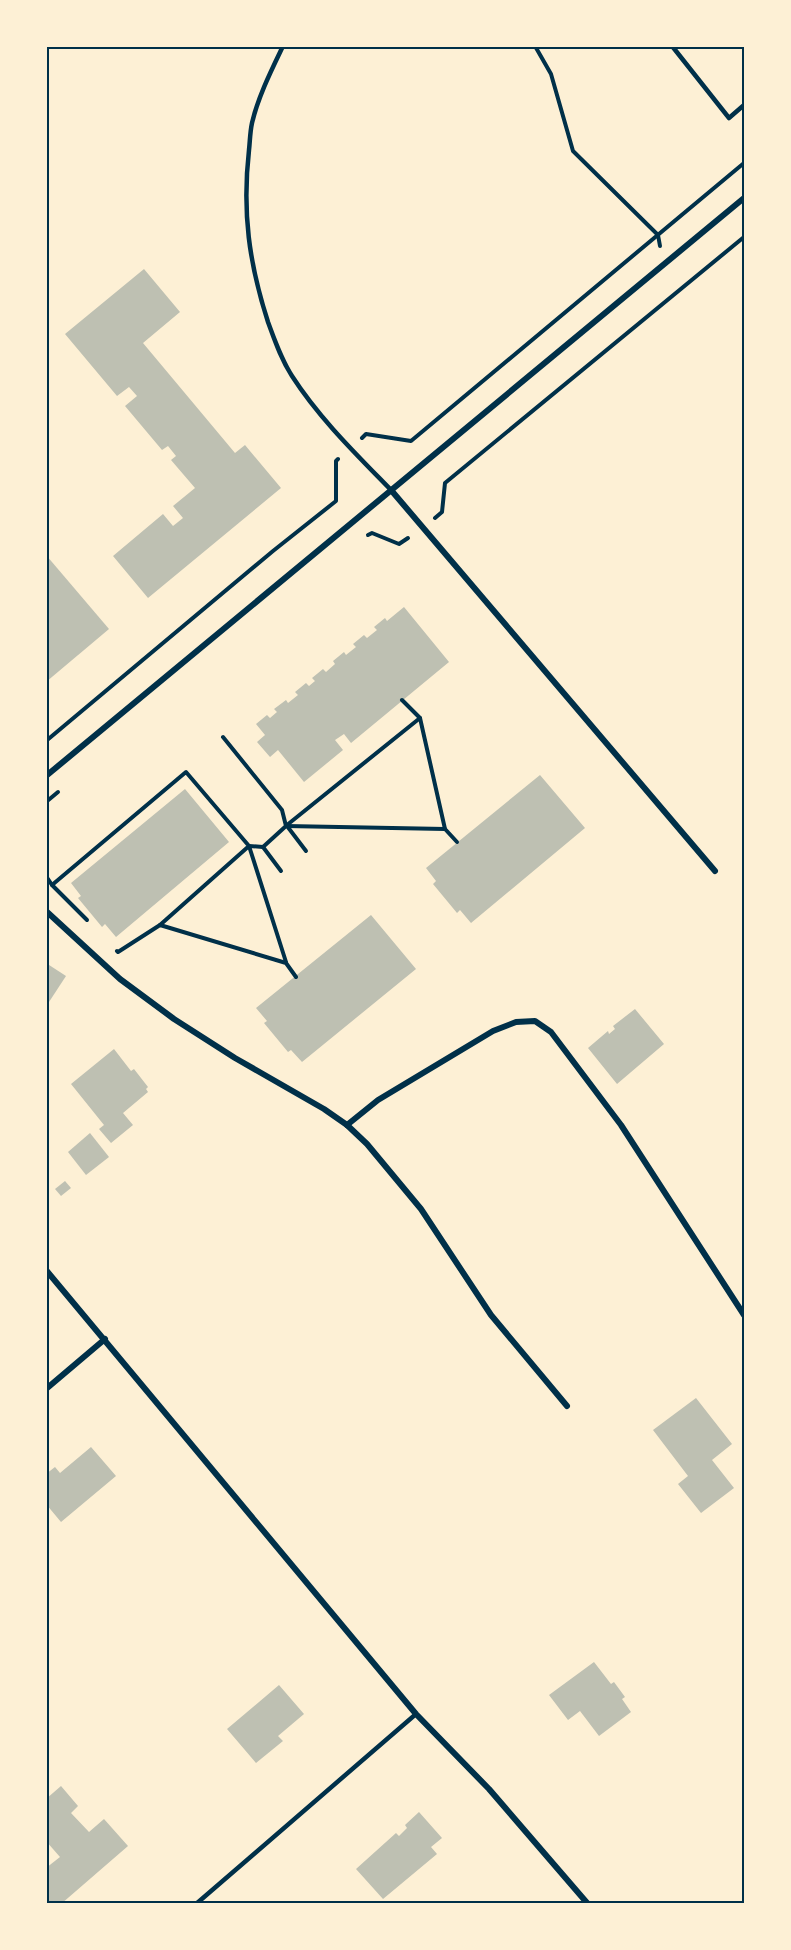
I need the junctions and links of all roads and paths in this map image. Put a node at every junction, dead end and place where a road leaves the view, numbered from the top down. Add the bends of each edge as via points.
1 (283, 46) edge
2 (535, 46) edge
3 (672, 46) edge
4 (744, 105) edge
5 (744, 163) edge
6 (744, 198) edge
7 (658, 235) junction
8 (663, 264) junction
9 (350, 448) junction
10 (391, 490) junction
11 (402, 700) dead end
12 (420, 718) junction
13 (223, 737) dead end
14 (46, 741) edge
15 (46, 776) edge
16 (286, 826) junction
17 (445, 829) junction
18 (457, 842) dead end
19 (249, 846) junction
20 (262, 847) junction
21 (306, 851) dead end
22 (281, 871) dead end
23 (715, 871) dead end
24 (46, 876) edge
25 (52, 885) junction
26 (46, 911) edge
27 (160, 925) junction
28 (94, 927) dead end
29 (110, 944) dead end
30 (286, 963) junction
31 (296, 977) dead end
32 (347, 1125) junction
33 (46, 1270) edge
34 (744, 1315) edge
35 (105, 1339) junction
36 (46, 1389) edge
37 (567, 1406) dead end
38 (416, 1713) junction
39 (196, 1904) edge
40 (588, 1904) edge

1 - 9 lane via 252,123 246,212 252,264 279,353 311,402
2 - 7 path via 551,75 573,151
3 - 4 lane via 729,118
5 - 7 path
6 - 8 street
7 - 8 path
7 - 9 path via 411,441 366,434
8 - 10 street
9 - 10 lane
9 - 14 path via 336,461 336,501
10 - 15 street
10 - 23 street
11 - 12 path
12 - 16 path
12 - 17 path
13 - 16 path via 282,810
16 - 17 path
16 - 20 path
16 - 21 path
17 - 18 path
19 - 20 path
19 - 25 path via 186,772
19 - 27 path
19 - 30 path
20 - 22 path
24 - 25 path
25 - 28 path
26 - 32 street via 120,979 174,1019
27 - 29 path via 118,952
27 - 30 path
30 - 31 path
32 - 34 street via 378,1100 493,1030 516,1022 535,1021 551,1032 621,1125
32 - 37 street via 421,1209 491,1315
33 - 35 street
35 - 36 street
35 - 38 street
38 - 39 lane
38 - 40 street

